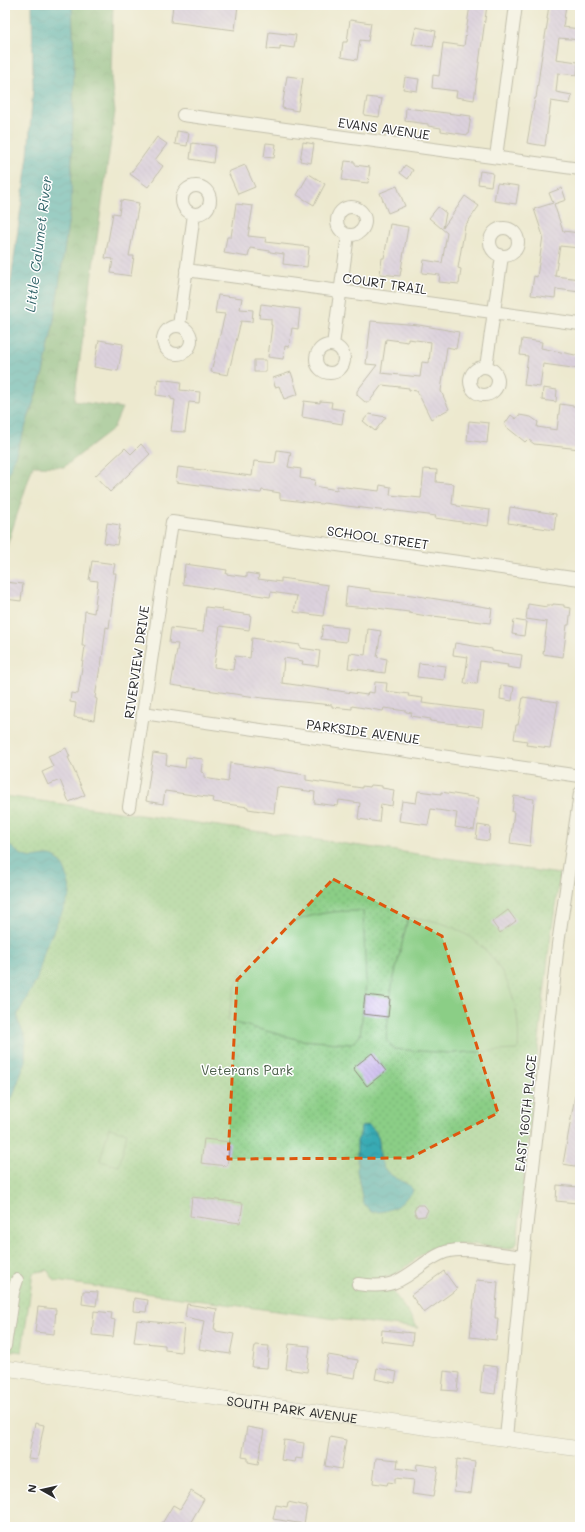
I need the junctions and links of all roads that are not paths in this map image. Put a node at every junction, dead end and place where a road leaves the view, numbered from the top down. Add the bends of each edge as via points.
1 (516, 5) edge
2 (183, 115) dead end
3 (496, 158) junction
4 (580, 169) edge
5 (194, 214) dead end
6 (348, 235) dead end
7 (502, 256) dead end
8 (186, 270) junction
9 (340, 291) junction
10 (494, 312) junction
11 (580, 324) edge
12 (179, 326) dead end
13 (332, 345) dead end
14 (486, 367) dead end
15 (172, 522) joint
16 (580, 579) edge
17 (143, 713) junction
18 (580, 776) edge
19 (580, 793) edge
20 (130, 807) dead end
21 (523, 1257) junction
22 (17, 1280) dead end
23 (358, 1284) dead end
24 (5, 1346) edge
25 (5, 1368) edge
26 (506, 1438) junction
27 (580, 1449) edge

1 - 3 street
2 - 3 street, EVANS AVENUE
3 - 4 street, EVANS AVENUE
5 - 8 street
6 - 9 street
7 - 10 street
8 - 9 street, COURT TRAIL
8 - 12 street
9 - 10 street, COURT TRAIL
9 - 13 street
10 - 11 street, COURT TRAIL
10 - 14 street
15 - 16 street, SCHOOL STREET
15 - 17 street, RIVERVIEW DRIVE
17 - 18 street, PARKSIDE AVENUE
17 - 20 street, RIVERVIEW DRIVE
19 - 21 street, EAST 160TH PLACE via 558,944
21 - 23 street via 451,1250 441,1253 395,1283 375,1286
21 - 26 street, EAST 160TH PLACE
22 - 24 street
25 - 26 street, SOUTH PARK AVENUE
26 - 27 street, SOUTH PARK AVENUE

